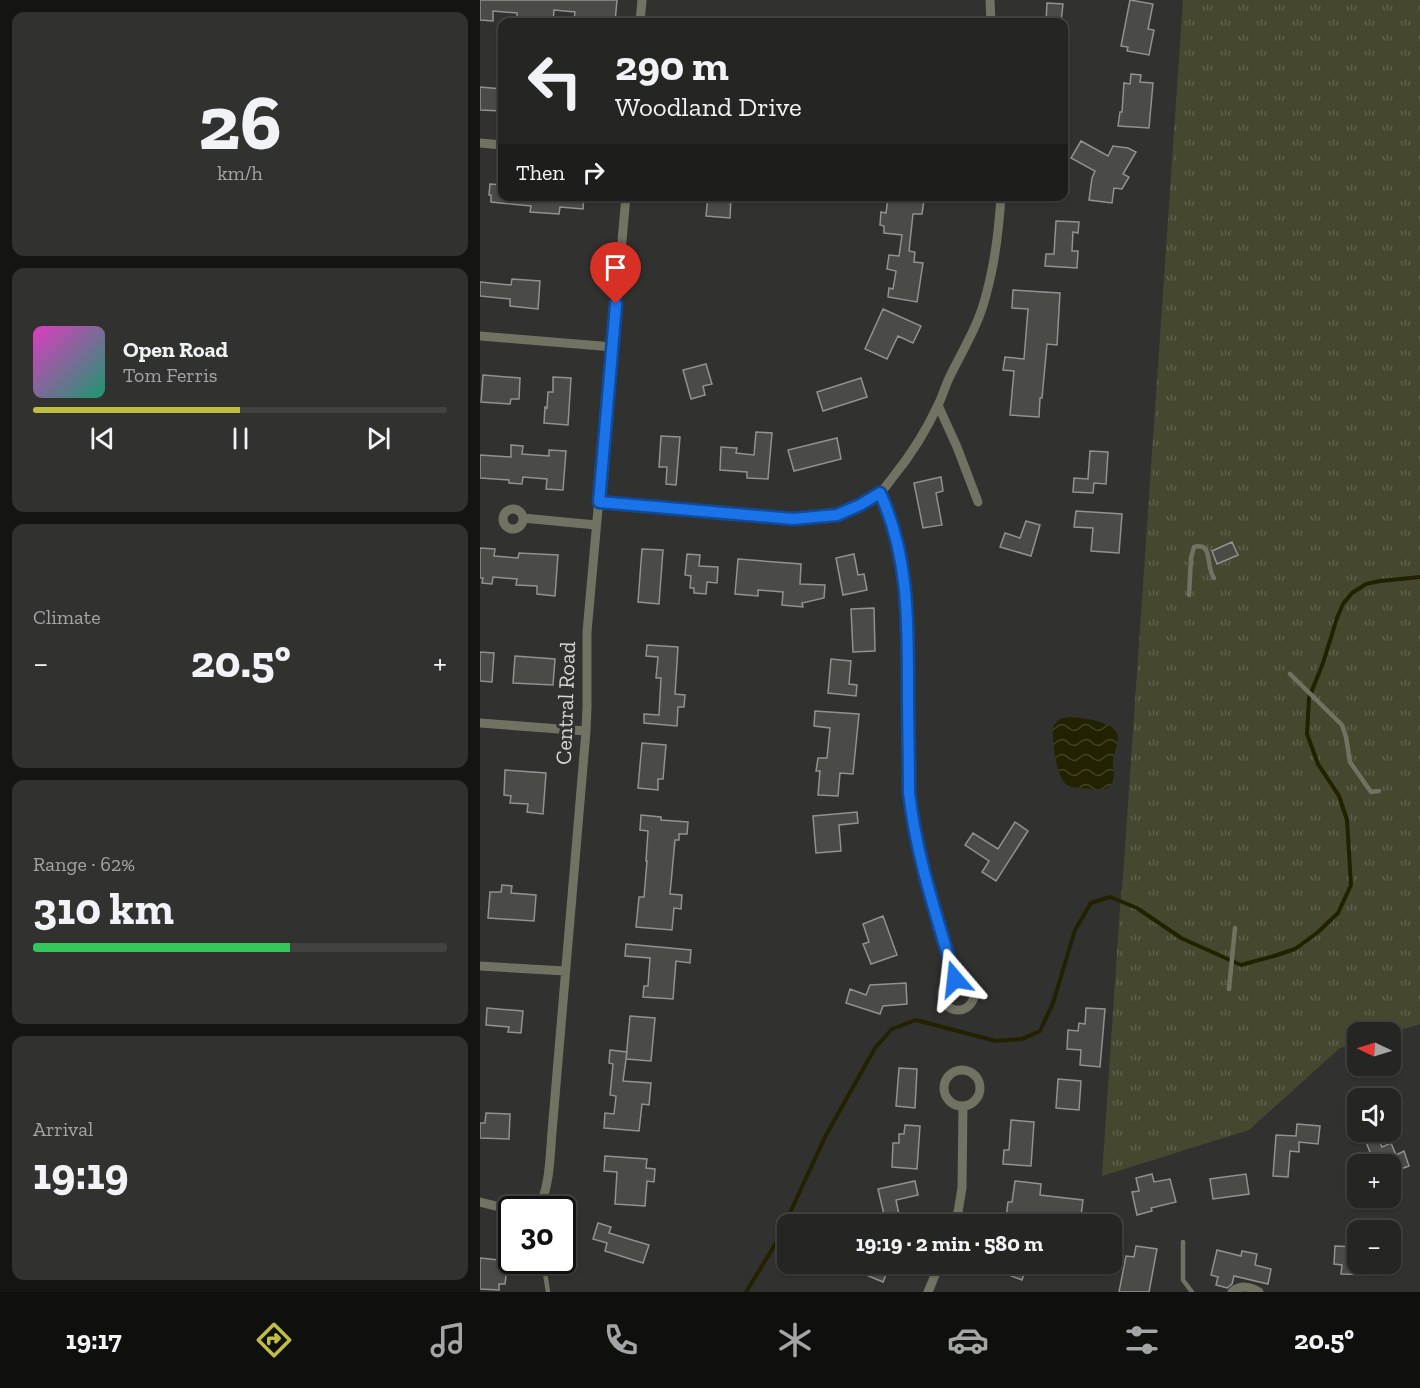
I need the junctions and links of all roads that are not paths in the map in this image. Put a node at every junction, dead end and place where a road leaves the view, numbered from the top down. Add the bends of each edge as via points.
1 (642, 0) edge
2 (990, 0) edge
3 (640, 18) edge
4 (991, 18) edge
5 (480, 143) edge
6 (498, 145) edge
7 (626, 201) edge
8 (1001, 201) edge
9 (480, 336) edge
10 (613, 347) junction
11 (938, 405) junction
12 (880, 493) junction
13 (599, 502) junction
14 (978, 502) dead end
15 (523, 518) dead end
16 (596, 525) junction
17 (1214, 578) dead end
18 (1189, 595) dead end
19 (1290, 674) dead end
20 (480, 723) edge
21 (586, 731) junction
22 (1379, 791) dead end
23 (1235, 928) dead end
24 (480, 966) edge
25 (566, 971) junction
26 (955, 979) dead end
27 (1229, 988) dead end
28 (963, 1106) dead end
29 (544, 1196) edge
30 (480, 1202) edge
31 (498, 1206) edge
32 (958, 1214) edge
33 (1183, 1242) dead end
34 (545, 1274) edge
35 (935, 1274) edge
36 (548, 1292) edge
37 (928, 1292) edge
38 (1192, 1292) edge
39 (1232, 1292) edge
40 (1259, 1292) edge

1 - 3 street
2 - 4 street
5 - 6 street
7 - 10 street, Central Road
8 - 11 street via 986,295
9 - 10 street
10 - 13 street, Central Road
11 - 12 street via 917,444
11 - 14 street
12 - 13 street via 837,515 793,519
12 - 26 street via 890,513 907,598 911,812
13 - 16 street, Central Road
15 - 16 street
16 - 21 street, Central Road via 587,632
17 - 18 lane via 1206,548 1194,547
19 - 22 lane via 1342,725 1350,762 1371,792
20 - 21 street
21 - 25 street, Central Road
23 - 27 lane
24 - 25 street
25 - 29 street, Central Road
28 - 32 street via 962,1188
30 - 31 street
33 - 38 lane via 1183,1280
34 - 36 lane
35 - 37 street
39 - 40 street via 1242,1287

